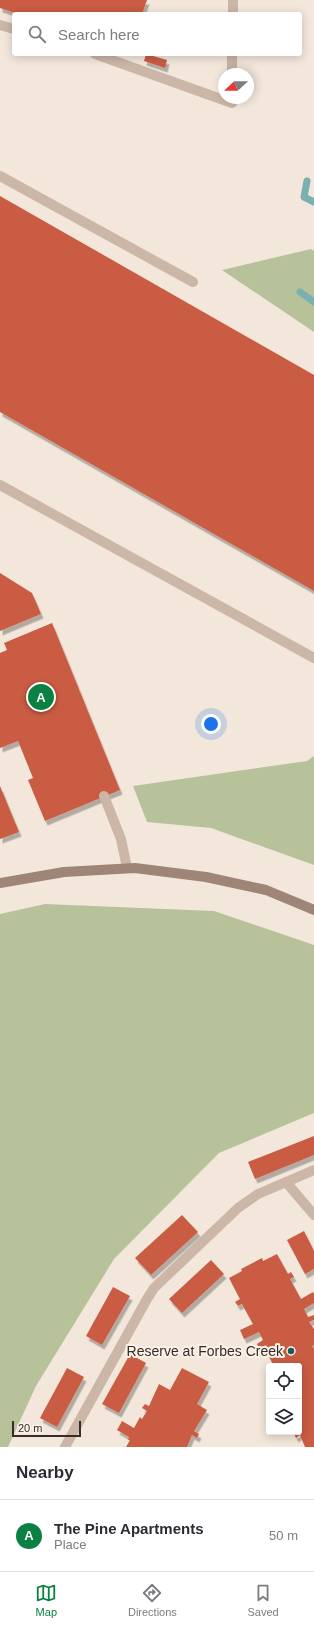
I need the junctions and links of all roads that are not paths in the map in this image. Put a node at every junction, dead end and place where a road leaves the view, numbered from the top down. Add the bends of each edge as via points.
1 (233, 0) edge
2 (233, 12) edge
3 (0, 25) edge
4 (12, 28) edge
5 (101, 56) edge
6 (232, 56) edge
7 (232, 68) edge
8 (218, 98) edge
9 (0, 176) edge
10 (193, 282) dead end
11 (0, 485) edge
12 (314, 658) edge
13 (104, 796) dead end
14 (131, 868) junction
15 (0, 883) edge
16 (314, 910) edge
17 (314, 1170) edge
18 (286, 1182) junction
19 (314, 1216) edge
20 (65, 1447) edge

1 - 2 street
3 - 4 street
5 - 8 street
6 - 7 street
9 - 10 street
11 - 12 street
13 - 14 street
14 - 15 street via 64,872
14 - 16 street via 206,877 266,890
17 - 18 street
18 - 19 street
18 - 20 street via 258,1194 238,1208 154,1288

